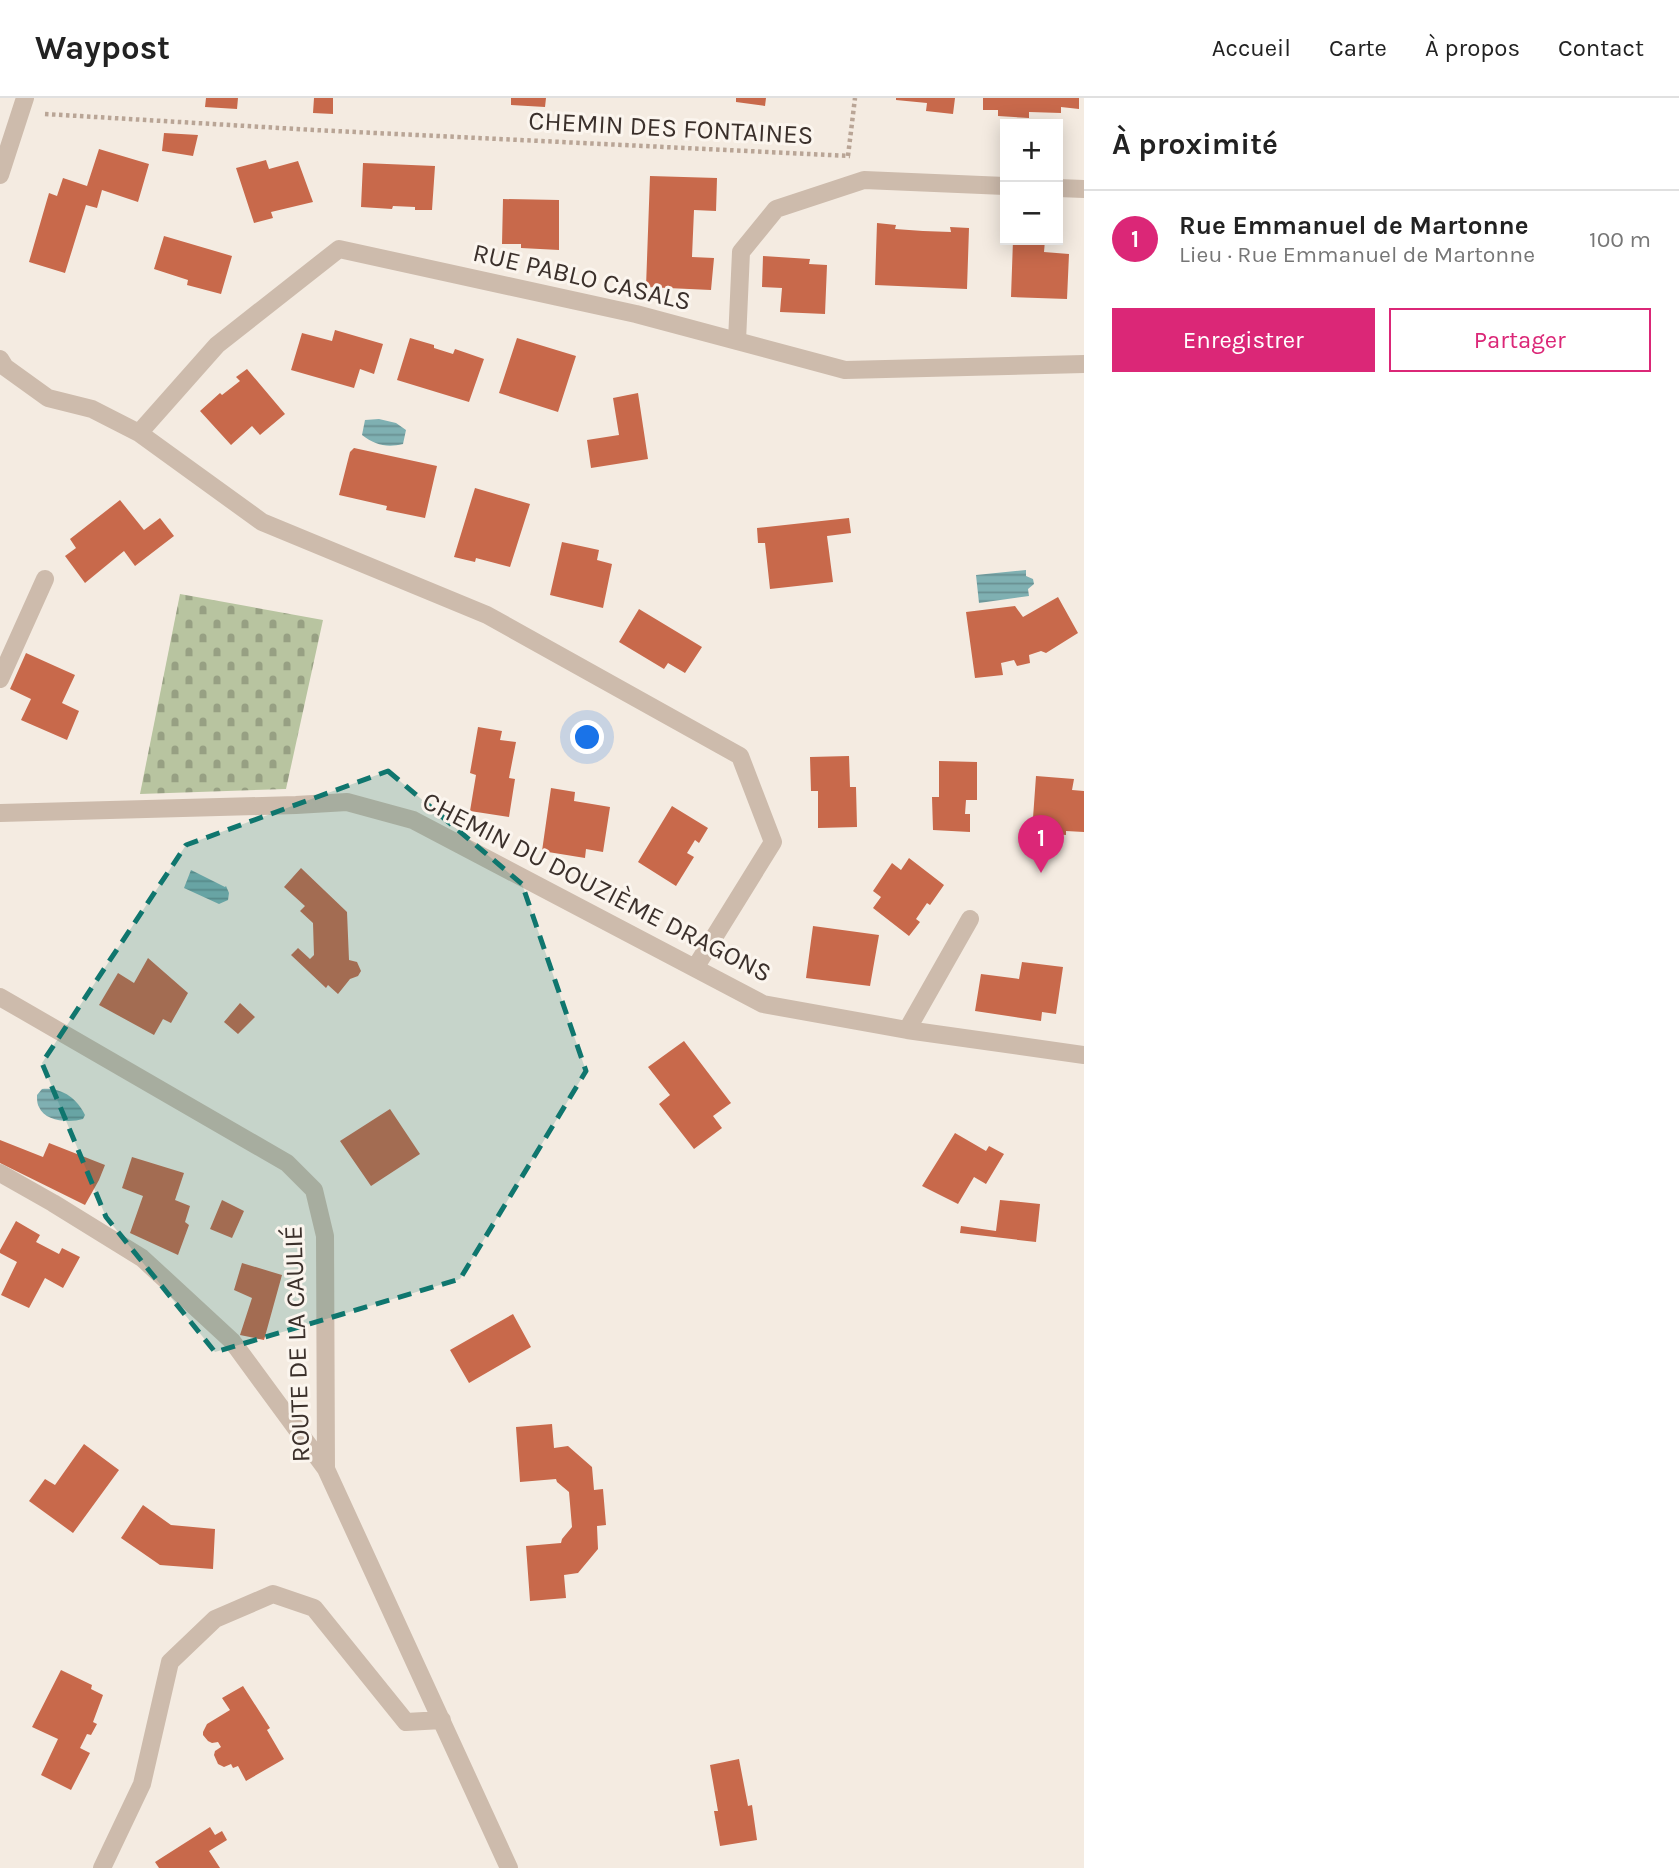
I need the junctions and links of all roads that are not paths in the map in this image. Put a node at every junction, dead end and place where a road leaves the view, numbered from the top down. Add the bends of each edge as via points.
1 (23, 105) edge
2 (0, 175) edge
3 (1000, 186) edge
4 (1063, 188) edge
5 (1084, 189) edge
6 (737, 341) junction
7 (0, 359) edge
8 (1084, 364) edge
9 (139, 433) junction
10 (46, 579) dead end
11 (0, 679) edge
12 (0, 813) edge
13 (970, 919) dead end
14 (695, 968) junction
15 (0, 997) edge
16 (907, 1030) junction
17 (1084, 1055) edge
18 (0, 1173) edge
19 (326, 1469) junction
20 (442, 1720) junction
21 (102, 1868) edge
22 (509, 1868) edge

1 - 2 street
3 - 6 street via 864,180 776,209 741,252
4 - 5 street
6 - 8 street, RUE PABLO CASALS via 845,370
6 - 9 street, RUE PABLO CASALS via 636,314 339,249 217,345
7 - 9 street via 48,398 92,409
9 - 14 street via 262,522 487,615 740,756 772,842
10 - 11 street
12 - 14 street, CHEMIN DU DOUZIÈME DRAGONS via 347,802 413,820
13 - 16 street
14 - 16 street, CHEMIN DU DOUZIÈME DRAGONS via 763,1004
15 - 19 street, ROUTE DE LA CAULIÉ via 287,1163 314,1190 324,1236
16 - 17 street, CHEMIN DU DOUZIÈME DRAGONS
18 - 19 street via 142,1258 232,1341
19 - 20 street, ROUTE DE LA CAULIÉ
20 - 21 street via 406,1722 314,1608 273,1594 215,1619 170,1662 142,1784
20 - 22 street, ROUTE DE LA CAULIÉ

